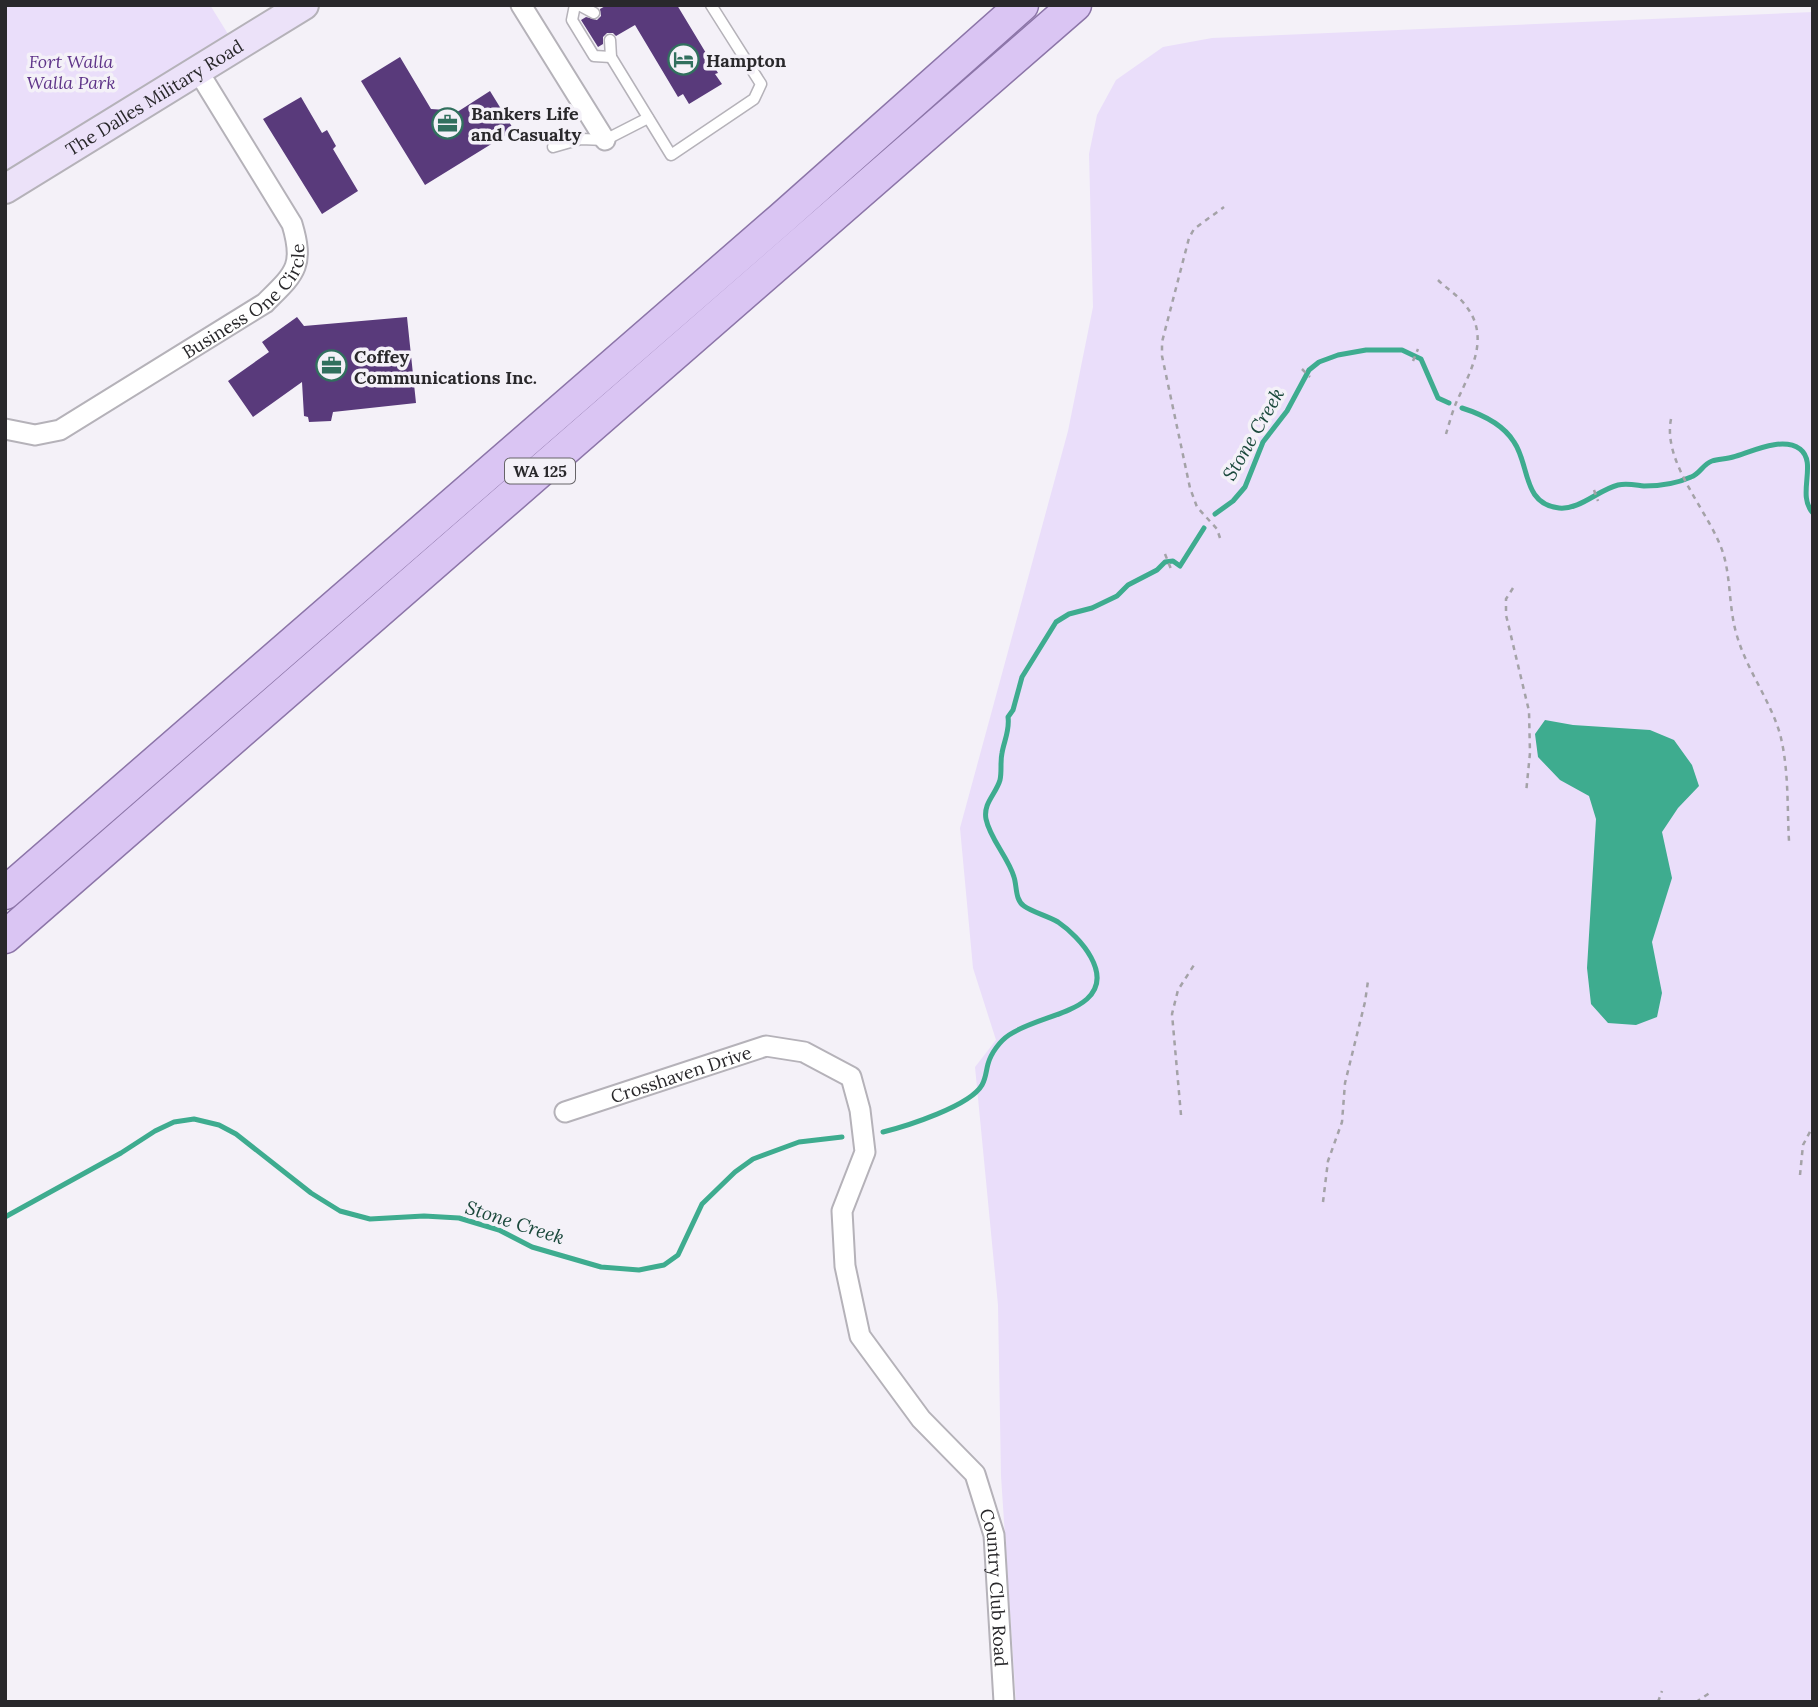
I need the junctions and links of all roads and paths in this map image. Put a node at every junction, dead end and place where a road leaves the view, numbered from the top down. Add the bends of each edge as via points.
1 (304, 5) edge
2 (521, 5) edge
3 (577, 5) edge
4 (711, 5) edge
5 (1022, 5) edge
6 (1075, 5) edge
7 (594, 13) dead end
8 (610, 40) dead end
9 (611, 57) junction
10 (198, 71) junction
11 (648, 118) junction
12 (605, 140) junction
13 (553, 147) dead end
14 (5, 189) edge
15 (1224, 207) dead end
16 (1438, 280) dead end
17 (1418, 349) dead end
18 (1413, 361) dead end
19 (1301, 369) dead end
20 (1310, 377) dead end
21 (1671, 419) dead end
22 (5, 429) edge
23 (1446, 434) dead end
24 (1594, 490) dead end
25 (1598, 501) dead end
26 (1220, 538) dead end
27 (1166, 554) dead end
28 (1171, 569) dead end
29 (1513, 588) dead end
30 (1527, 793) dead end
31 (1789, 841) dead end
32 (5, 892) edge
33 (5, 937) edge
34 (1195, 965) dead end
35 (1367, 981) dead end
36 (565, 1112) dead end
37 (1181, 1115) dead end
38 (1813, 1126) edge
39 (1800, 1175) dead end
40 (1324, 1202) dead end
41 (975, 1474) joint
42 (1661, 1691) dead end
43 (1711, 1692) dead end
44 (1004, 1702) edge
45 (1658, 1702) edge
46 (1696, 1702) edge

1 - 10 main road, The Dalles Military Road
2 - 12 street
3 - 7 lane
3 - 9 lane via 572,20 594,56
4 - 11 lane via 761,84 754,99 671,155
5 - 32 main road, WA 125
6 - 33 main road, WA 125
8 - 9 lane
9 - 11 lane
10 - 14 main road, The Dalles Military Road
10 - 22 street, Business One Circle via 292,224 299,248 292,276 265,303 60,430 35,435
11 - 12 lane
12 - 13 lane via 581,139
15 - 26 path via 1189,238 1162,342 1190,488 1197,507
16 - 23 path via 1472,314 1477,339 1475,363
17 - 18 path
19 - 20 path
21 - 31 path via 1668,431 1683,474 1725,558 1737,636 1780,735
24 - 25 path
27 - 28 path
29 - 30 path via 1506,599 1506,615 1527,697
34 - 37 path via 1178,990 1172,1014
35 - 40 path via 1345,1083 1342,1122 1326,1171
36 - 41 street, Crosshaven Drive via 766,1046 804,1052 851,1077 865,1152 842,1211 845,1266 860,1336 921,1419
38 - 39 path via 1803,1145
41 - 44 street, Country Club Road via 994,1535
42 - 45 path
43 - 46 path

